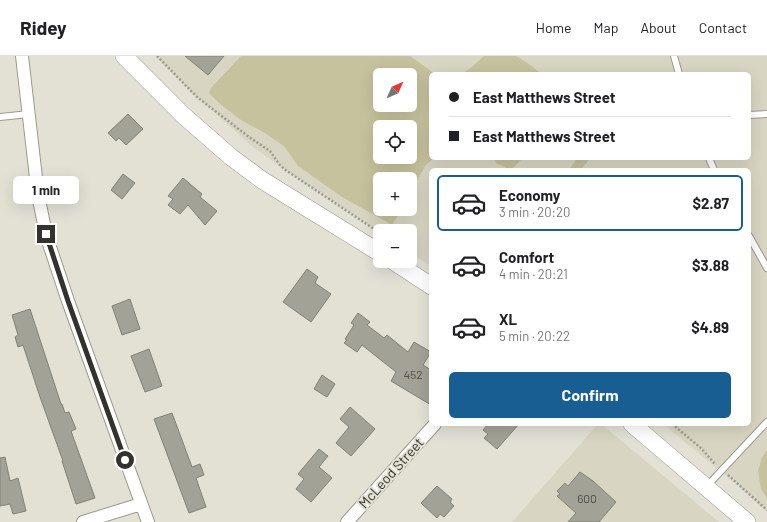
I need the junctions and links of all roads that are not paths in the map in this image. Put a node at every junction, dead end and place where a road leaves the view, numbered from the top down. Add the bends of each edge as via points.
1 (22, 56) edge
2 (124, 56) edge
3 (674, 56) edge
4 (678, 72) edge
5 (29, 114) junction
6 (767, 114) edge
7 (751, 115) edge
8 (0, 117) edge
9 (751, 241) edge
10 (373, 249) edge
11 (404, 268) edge
12 (767, 268) edge
13 (429, 285) edge
14 (767, 422) edge
15 (433, 426) edge
16 (634, 426) edge
17 (706, 487) junction
18 (141, 504) junction
19 (83, 522) edge
20 (148, 522) edge
21 (347, 522) edge
22 (747, 522) edge

1 - 5 street
2 - 10 main road via 184,116 231,157 262,180
3 - 4 lane
5 - 8 lane
5 - 18 street via 38,195 49,244
6 - 7 lane
9 - 12 lane
11 - 13 main road
14 - 17 lane
15 - 21 street, McLeod Street
16 - 17 main road
17 - 22 main road
18 - 19 street
18 - 20 street

